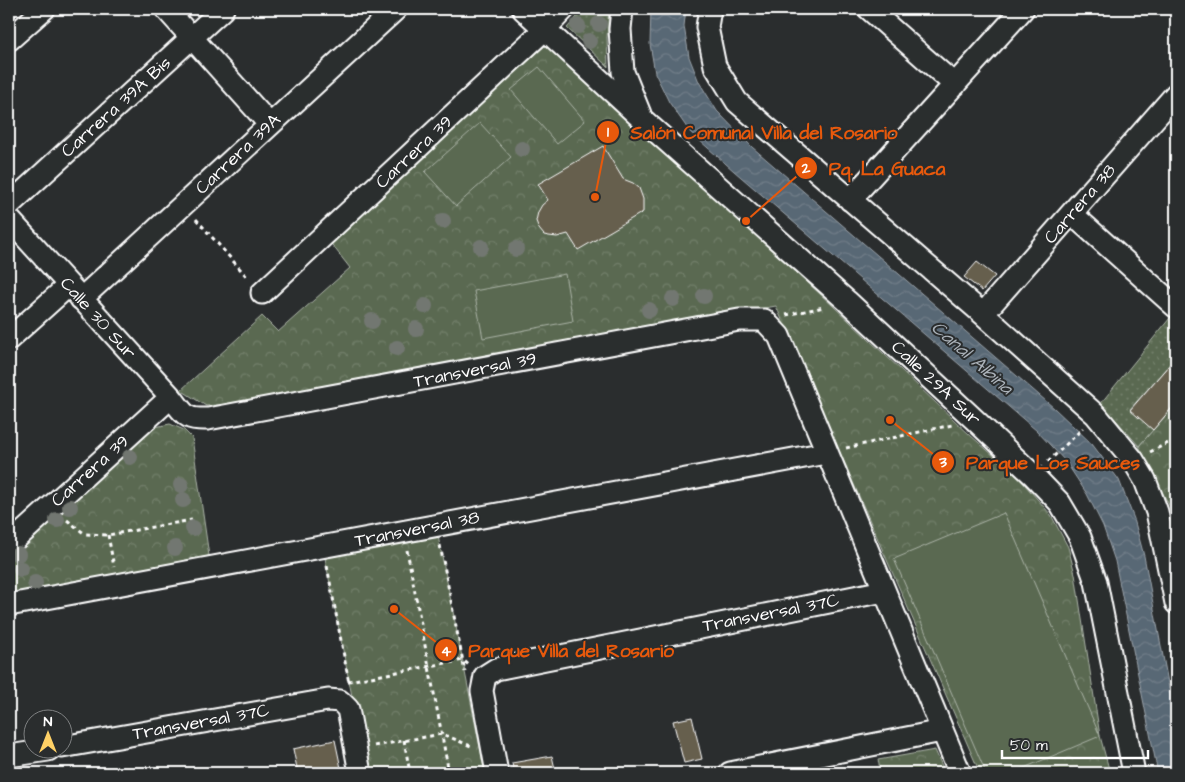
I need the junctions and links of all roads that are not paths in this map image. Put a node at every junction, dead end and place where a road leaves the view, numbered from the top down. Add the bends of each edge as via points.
1 (44, 9) edge
2 (166, 9) edge
3 (223, 9) edge
4 (396, 9) edge
5 (524, 9) edge
6 (564, 9) edge
7 (869, 9) edge
8 (1023, 9) edge
9 (708, 18) edge
10 (621, 19) edge
11 (545, 29) junction
12 (192, 38) junction
13 (9, 40) edge
14 (955, 85) junction
15 (1176, 94) edge
16 (642, 119) junction
17 (270, 125) junction
18 (850, 200) junction
19 (9, 205) edge
20 (1072, 214) junction
21 (9, 219) edge
22 (75, 292) junction
23 (262, 293) road end
24 (1176, 307) edge
25 (983, 314) junction
26 (9, 339) edge
27 (171, 397) junction
28 (187, 417) joint
29 (826, 453) junction
30 (9, 545) edge
31 (884, 591) junction
32 (1176, 603) edge
33 (9, 605) edge
34 (942, 731) junction
35 (72, 745) edge
36 (22, 754) edge
37 (9, 756) edge
38 (360, 773) edge
39 (497, 773) edge
40 (730, 773) edge
41 (960, 773) edge
42 (1134, 773) edge

1 - 13 street
2 - 12 street
3 - 12 street, Carrera 39A Bis
4 - 17 street, Carrera 39A
5 - 11 street, Calle 29A Sur
6 - 11 street, Carrera 39
7 - 14 street
8 - 14 street
9 - 18 street via 715,66 737,102
10 - 16 street, Calle 29A Sur via 623,72
11 - 16 street, Calle 29A Sur
11 - 23 street, Carrera 39
12 - 17 street
12 - 19 street, Carrera 39A Bis
14 - 18 street
15 - 20 street, Carrera 38
16 - 42 street, Calle 29A Sur via 847,301 1060,503 1080,537 1096,582
17 - 22 street, Carrera 39A via 184,204
18 - 25 street
20 - 24 street
20 - 25 street, Carrera 38
21 - 22 street, Calle 30 Sur
22 - 26 street, Carrera 39A
22 - 27 street, Calle 30 Sur
25 - 32 street via 1096,415 1133,460 1145,480 1157,512
27 - 28 street, Calle 30 Sur
27 - 30 street, Carrera 39
28 - 29 street, Transversal 39 via 208,419 739,320 764,320 779,336
29 - 31 street
29 - 33 street, Transversal 38
31 - 34 street
31 - 39 street, Transversal 37C via 475,675 482,691
34 - 40 street
34 - 41 street
35 - 38 street, Transversal 37C via 328,700 345,694
36 - 37 street

